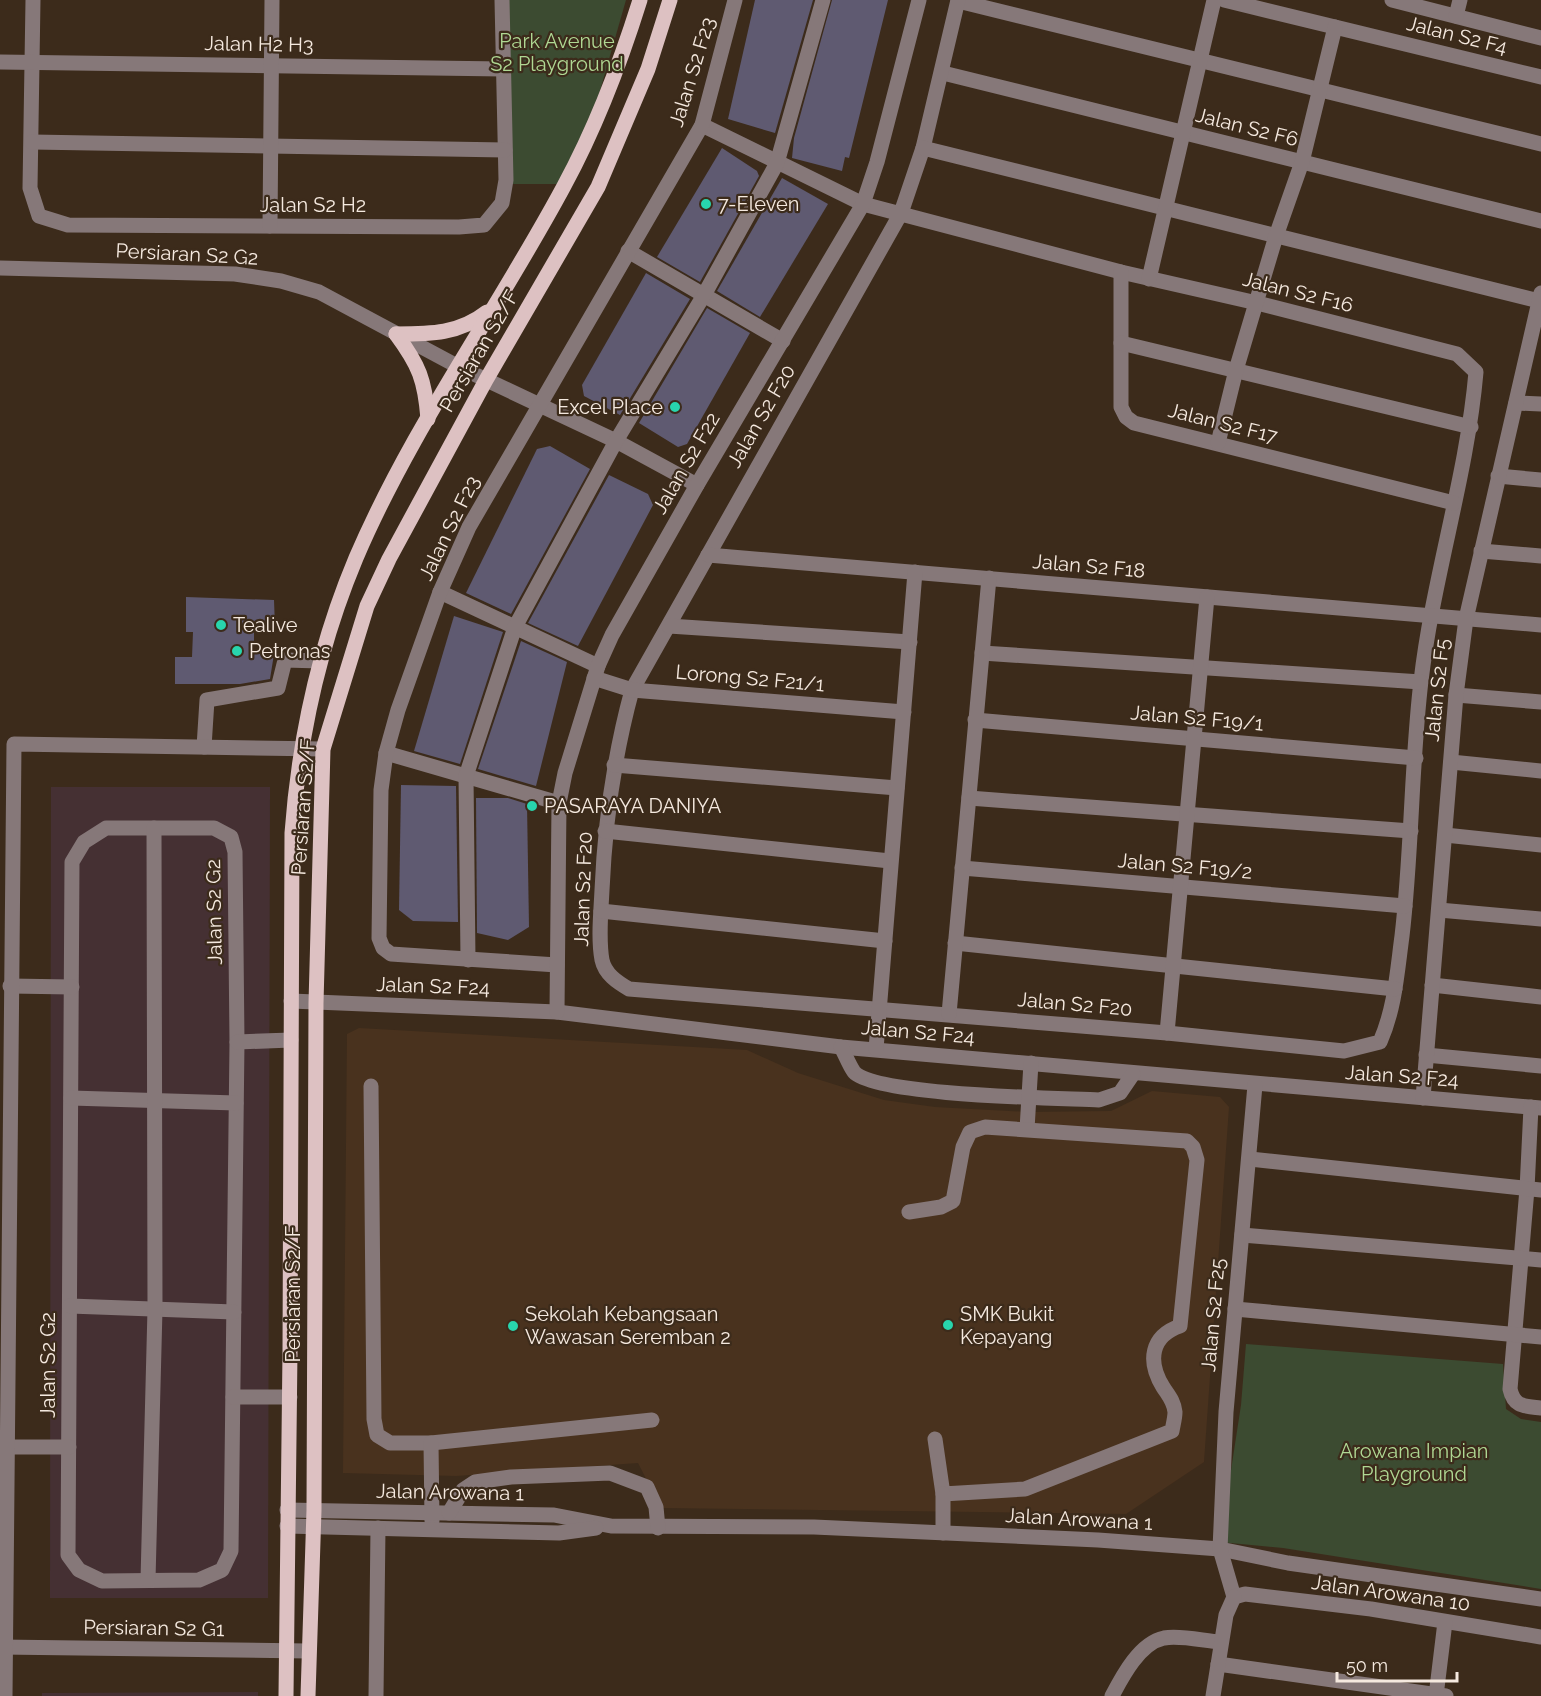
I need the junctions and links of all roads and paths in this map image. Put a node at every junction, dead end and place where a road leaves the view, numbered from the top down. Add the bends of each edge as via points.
1 (33, 0) edge
2 (272, 0) edge
3 (502, 0) edge
4 (640, 0) edge
5 (670, 0) edge
6 (735, 0) edge
7 (823, 0) edge
8 (919, 0) edge
9 (1214, 0) edge
10 (1224, 0) edge
11 (1392, 0) edge
12 (1460, 0) edge
13 (958, 1) edge
14 (1456, 16) junction
15 (1335, 27) junction
16 (1541, 38) edge
17 (1199, 60) junction
18 (8, 62) edge
19 (32, 62) junction
20 (271, 64) junction
21 (503, 69) junction
22 (943, 73) junction
23 (1541, 77) edge
24 (1320, 90) junction
25 (702, 125) junction
26 (1181, 132) junction
27 (32, 142) junction
28 (1541, 144) edge
29 (271, 146) junction
30 (923, 148) junction
31 (505, 150) junction
32 (1302, 162) junction
33 (777, 163) junction
34 (863, 204) junction
35 (1165, 208) junction
36 (901, 213) junction
37 (1541, 221) edge
38 (270, 226) junction
39 (1276, 236) junction
40 (628, 251) junction
41 (0, 268) edge
42 (1120, 272) junction
43 (1149, 279) junction
44 (704, 295) junction
45 (1540, 297) edge
46 (1257, 303) junction
47 (493, 308) junction
48 (396, 334) junction
49 (783, 341) junction
50 (1120, 343) junction
51 (459, 367) junction
52 (1236, 370) junction
53 (486, 380) junction
54 (1516, 403) junction
55 (540, 404) junction
56 (1541, 404) edge
57 (428, 419) junction
58 (1471, 427) junction
59 (615, 441) junction
60 (1218, 443) junction
61 (1498, 476) junction
62 (1541, 480) edge
63 (697, 485) junction
64 (1454, 503) junction
65 (1481, 551) junction
66 (708, 555) junction
67 (1541, 556) edge
68 (915, 572) junction
69 (989, 578) junction
70 (441, 592) junction
71 (1207, 597) junction
72 (1432, 616) junction
73 (1466, 619) junction
74 (1541, 625) edge
75 (669, 626) junction
76 (515, 627) junction
77 (910, 642) junction
78 (982, 653) junction
79 (320, 660) junction
80 (1201, 668) junction
81 (596, 672) junction
82 (1421, 682) junction
83 (632, 690) junction
84 (1456, 695) junction
85 (1541, 702) edge
86 (904, 712) junction
87 (975, 720) junction
88 (1194, 739) junction
89 (204, 747) junction
90 (300, 749) junction
91 (323, 749) junction
92 (386, 753) junction
93 (1416, 758) junction
94 (1450, 762) junction
95 (614, 765) junction
96 (1541, 771) edge
97 (466, 776) junction
98 (897, 788) junction
99 (969, 798) junction
100 (558, 803) junction
101 (1187, 814) junction
102 (154, 828) junction
103 (605, 831) junction
104 (1411, 831) junction
105 (1445, 835) junction
106 (1541, 845) edge
107 (890, 861) junction
108 (962, 868) junction
109 (1180, 887) junction
110 (1405, 906) junction
111 (1439, 910) junction
112 (601, 912) junction
113 (1541, 919) edge
114 (5, 929) edge
115 (885, 941) junction
116 (955, 943) junction
117 (468, 960) junction
118 (557, 965) junction
119 (1173, 966) junction
120 (10, 986) junction
121 (1432, 986) junction
122 (72, 987) junction
123 (1395, 989) junction
124 (1541, 997) edge
125 (291, 1001) junction
126 (315, 1003) junction
127 (879, 1011) junction
128 (557, 1012) junction
129 (949, 1014) junction
130 (1167, 1033) junction
131 (291, 1040) junction
132 (237, 1042) junction
133 (841, 1047) junction
134 (876, 1049) junction
135 (1426, 1055) junction
136 (1031, 1063) junction
137 (1541, 1066) edge
138 (1133, 1074) junction
139 (1255, 1085) junction
140 (371, 1086) dead end
141 (1030, 1096) junction
142 (71, 1098) junction
143 (1423, 1098) junction
144 (154, 1101) junction
145 (236, 1103) junction
146 (1536, 1108) edge
147 (1027, 1130) junction
148 (1250, 1159) junction
149 (1534, 1190) edge
150 (909, 1212) dead end
151 (1242, 1235) junction
152 (1521, 1258) junction
153 (1541, 1260) edge
154 (70, 1306) junction
155 (155, 1309) junction
156 (1234, 1309) junction
157 (234, 1312) junction
158 (1514, 1335) junction
159 (1541, 1337) edge
160 (233, 1397) junction
161 (290, 1397) junction
162 (1541, 1408) edge
163 (652, 1420) dead end
164 (934, 1439) dead end
165 (431, 1443) junction
166 (7, 1447) junction
167 (69, 1447) junction
168 (3, 1478) edge
169 (943, 1494) junction
170 (287, 1510) junction
171 (432, 1512) junction
172 (449, 1513) junction
173 (313, 1518) junction
174 (287, 1526) junction
175 (611, 1526) junction
176 (378, 1528) junction
177 (658, 1528) junction
178 (432, 1530) junction
179 (943, 1533) junction
180 (1220, 1549) junction
181 (148, 1580) junction
182 (1234, 1597) junction
183 (1541, 1599) edge
184 (1445, 1622) junction
185 (1541, 1637) edge
186 (1221, 1642) junction
187 (3, 1647) edge
188 (286, 1650) junction
189 (308, 1651) junction
190 (1218, 1664) junction
191 (1439, 1695) edge
192 (5, 1696) edge
193 (286, 1696) edge
194 (308, 1696) edge
195 (376, 1696) edge
196 (1112, 1696) edge
197 (1213, 1696) edge

1 - 19 street
2 - 20 street
3 - 21 street
4 - 47 main road, Persiaran S2/F via 596,122 564,186
5 - 53 main road, Persiaran S2/F via 648,69 598,187
6 - 25 street, Jalan S2 F23
7 - 33 street
8 - 34 street, Jalan S2 F22
9 - 17 street
10 - 15 street, Jalan S2 F4
11 - 14 street
12 - 14 street
13 - 17 street
13 - 22 street, Jalan S2 F20
14 - 16 street
15 - 23 street, Jalan S2 F4
15 - 24 street
17 - 24 street
17 - 26 street
18 - 19 street, Jalan H2 H3
19 - 20 street, Jalan H2 H3
19 - 27 street
20 - 21 street, Jalan H2 H3
20 - 29 street
21 - 31 street
22 - 26 street, Jalan S2 F6
22 - 30 street, Jalan S2 F20
24 - 28 street
24 - 32 street
25 - 33 street, Jalan S2 F16
25 - 40 street, Jalan S2 F23
26 - 32 street, Jalan S2 F6
26 - 35 street
27 - 29 street
27 - 38 street, Jalan S2 H2 via 30,188 39,216 68,225 90,226
29 - 31 street
29 - 38 street
30 - 35 street
30 - 36 street, Jalan S2 F20
31 - 38 street, Jalan S2 H2 via 506,180 501,203 484,225
32 - 37 street, Jalan S2 F6
32 - 39 street
33 - 34 street, Jalan S2 F16
33 - 44 street
34 - 36 street, Jalan S2 F16
34 - 49 street, Jalan S2 F22
35 - 39 street
35 - 43 street
36 - 42 street, Jalan S2 F16
36 - 66 street, Jalan S2 F20
39 - 45 street
39 - 46 street
40 - 44 street
40 - 55 street, Jalan S2 F23
41 - 48 street, Persiaran S2 G2 via 190,272 258,278 319,292
42 - 43 street, Jalan S2 F16
42 - 50 street, Jalan S2 F17
43 - 46 street, Jalan S2 F16
44 - 49 street
44 - 59 street
45 - 54 street, Jalan S2 F5
46 - 52 street
46 - 58 street, Jalan S2 F16 via 1458,354 1476,372
47 - 48 main road via 460,329
47 - 51 main road, Persiaran S2/F
48 - 51 street, Persiaran S2 G2
48 - 57 main road via 423,376
49 - 63 street, Jalan S2 F22
50 - 52 street
50 - 60 street, Jalan S2 F17 via 1121,407 1126,417 1134,423
51 - 53 street, Persiaran S2 G2
51 - 57 main road, Persiaran S2/F
52 - 58 street
52 - 60 street
53 - 55 street, Persiaran S2 G2
53 - 91 main road, Persiaran S2/F via 367,606
54 - 56 street
54 - 61 street, Jalan S2 F5
55 - 59 street, Persiaran S2 G2
55 - 70 street, Jalan S2 F23 via 469,527
57 - 79 main road, Persiaran S2/F via 357,557
58 - 64 street, Jalan S2 F16
59 - 63 street, Persiaran S2 G2
59 - 76 street
60 - 64 street, Jalan S2 F17
61 - 62 street
61 - 65 street, Jalan S2 F5
63 - 81 street, Jalan S2 F22 via 612,635
64 - 72 street, Jalan S2 F16
65 - 67 street
65 - 73 street, Jalan S2 F5
66 - 68 street, Jalan S2 F18
66 - 75 street, Jalan S2 F20
68 - 69 street, Jalan S2 F18
68 - 77 street
69 - 71 street, Jalan S2 F18
69 - 78 street
70 - 76 street, Lorong S2 F21/1
70 - 92 street, Jalan S2 F23
71 - 72 street, Jalan S2 F18
71 - 80 street
72 - 73 street, Jalan S2 F18
72 - 82 street, Jalan S2 F16
73 - 74 street, Jalan S2 F18
73 - 84 street, Jalan S2 F5
75 - 77 street
75 - 83 street, Jalan S2 F20
76 - 81 street, Lorong S2 F21/1
76 - 97 street
77 - 86 street
78 - 80 street
78 - 87 street
79 - 89 street via 285,660 278,688 207,700
79 - 90 main road, Persiaran S2/F
80 - 82 street
80 - 88 street
81 - 83 street, Lorong S2 F21/1
81 - 100 street, Jalan S2 F22
82 - 93 street, Jalan S2 F16
83 - 86 street, Lorong S2 F21/1
83 - 95 street, Jalan S2 F20
84 - 85 street
84 - 94 street, Jalan S2 F5
86 - 98 street
87 - 88 street, Jalan S2 F19/1
87 - 99 street
88 - 93 street, Jalan S2 F19/1
88 - 101 street
89 - 90 street
89 - 114 street via 14,744
90 - 91 street
90 - 125 main road, Persiaran S2/F via 292,833
91 - 126 main road, Persiaran S2/F
92 - 97 street
92 - 117 street, Jalan S2 F23 via 381,790 379,938 391,954
93 - 104 street, Jalan S2 F20
94 - 96 street
94 - 105 street, Jalan S2 F5
95 - 98 street
95 - 103 street, Jalan S2 F20
97 - 100 street
97 - 117 street
98 - 107 street
99 - 101 street
99 - 108 street
100 - 118 street, Jalan S2 F22
101 - 104 street
101 - 109 street
102 - 122 street, Jalan S2 G2 via 106,828 84,842 72,862
102 - 132 street, Jalan S2 G2 via 214,828 231,837 235,852
102 - 144 street
103 - 107 street
103 - 112 street, Jalan S2 F20
104 - 110 street, Jalan S2 F20
105 - 106 street
105 - 111 street, Jalan S2 F5
107 - 115 street
108 - 109 street, Jalan S2 F19/2
108 - 116 street
109 - 110 street, Jalan S2 F19/2
109 - 119 street
110 - 123 street, Jalan S2 F20
111 - 113 street
111 - 121 street, Jalan S2 F5
112 - 115 street
112 - 127 street, Jalan S2 F20 via 602,961 611,977 629,989
114 - 120 street
115 - 127 street
116 - 119 street
116 - 129 street
117 - 118 street, Jalan S2 F23
118 - 128 street, Jalan S2 F22
119 - 123 street
119 - 130 street
120 - 122 street
120 - 166 street
121 - 124 street
121 - 135 street, Jalan S2 F5
122 - 142 street, Jalan S2 G2
123 - 130 street, Jalan S2 F20 via 1391,1016 1380,1042 1344,1051
125 - 126 street, Jalan S2 F24
125 - 131 main road, Persiaran S2/F
126 - 128 street, Jalan S2 F24
126 - 173 main road, Persiaran S2/F
127 - 129 street, Jalan S2 F20
127 - 134 street
128 - 133 street, Jalan S2 F24
129 - 130 street, Jalan S2 F20
131 - 132 street
131 - 161 main road, Persiaran S2/F
132 - 145 street, Jalan S2 G2
133 - 134 street, Jalan S2 F24
133 - 141 street via 855,1072 876,1082 913,1089
134 - 136 street, Jalan S2 F24
135 - 137 street
135 - 143 street, Jalan S2 F5
136 - 138 street, Jalan S2 F24
136 - 141 street
138 - 139 street, Jalan S2 F24
138 - 141 street via 1120,1093 1099,1100
139 - 143 street, Jalan S2 F24
139 - 148 street, Jalan S2 F25
140 - 165 street via 374,1419 377,1435 390,1443
141 - 147 street
142 - 144 street
142 - 154 street, Jalan S2 G2
143 - 146 street, Jalan S2 F24
144 - 145 street
144 - 155 street
145 - 157 street, Jalan S2 G2
146 - 149 street
147 - 150 street via 985,1127 970,1132 963,1147 953,1200 941,1208
147 - 169 street via 1187,1141 1193,1147 1197,1160 1180,1326 1164,1331 1157,1341 1155,1356 1157,1375 1175,1413 1172,1431 1025,1489
148 - 149 street
148 - 151 street, Jalan S2 F25
149 - 152 street
151 - 152 street
151 - 156 street, Jalan S2 F25
152 - 153 street
152 - 158 street
154 - 155 street
154 - 167 street, Jalan S2 G2
155 - 157 street
155 - 181 street
156 - 158 street
156 - 180 street, Jalan S2 F25
157 - 160 street, Jalan S2 G2
158 - 159 street
158 - 162 street via 1512,1400 1520,1406
160 - 161 street
160 - 181 street, Jalan S2 G2 via 231,1551 222,1570 199,1580
161 - 170 main road, Persiaran S2/F
163 - 165 street
164 - 169 street
165 - 171 street
166 - 167 street
166 - 168 street
167 - 181 street, Jalan S2 G2 via 68,1555 79,1570 102,1581
168 - 187 street
169 - 179 street
170 - 173 street, Jalan Arowana 1
170 - 174 main road, Persiaran S2/F
171 - 172 street, Jalan Arowana 1
171 - 173 street, Jalan Arowana 1
171 - 178 street
172 - 175 street, Jalan Arowana 1 via 554,1515
172 - 177 street via 463,1490 475,1482 610,1473 646,1487 656,1507
173 - 174 street, Jalan Arowana 1
173 - 176 street, Jalan Arowana 1
173 - 189 main road, Persiaran S2/F
174 - 188 main road, Persiaran S2/F
175 - 177 street, Jalan Arowana 1
175 - 178 street, Jalan Arowana 1 via 559,1533
176 - 178 street, Jalan Arowana 1
176 - 195 street
177 - 179 street, Jalan Arowana 1 via 814,1527
179 - 180 street, Jalan Arowana 1
180 - 182 street, Jalan S2 F25
180 - 183 street, Jalan Arowana 1 via 1288,1563
182 - 184 street, Jalan Arowana 10 via 1245,1594
182 - 186 street
184 - 185 street, Jalan Arowana 10
184 - 191 street
186 - 190 street
186 - 196 street via 1165,1638 1145,1647
187 - 188 street, Persiaran S2 G1
187 - 192 street
188 - 189 street, Persiaran S2 G1
188 - 193 main road, Persiaran S2/F
189 - 194 main road, Persiaran S2/F
190 - 191 street
190 - 197 street

